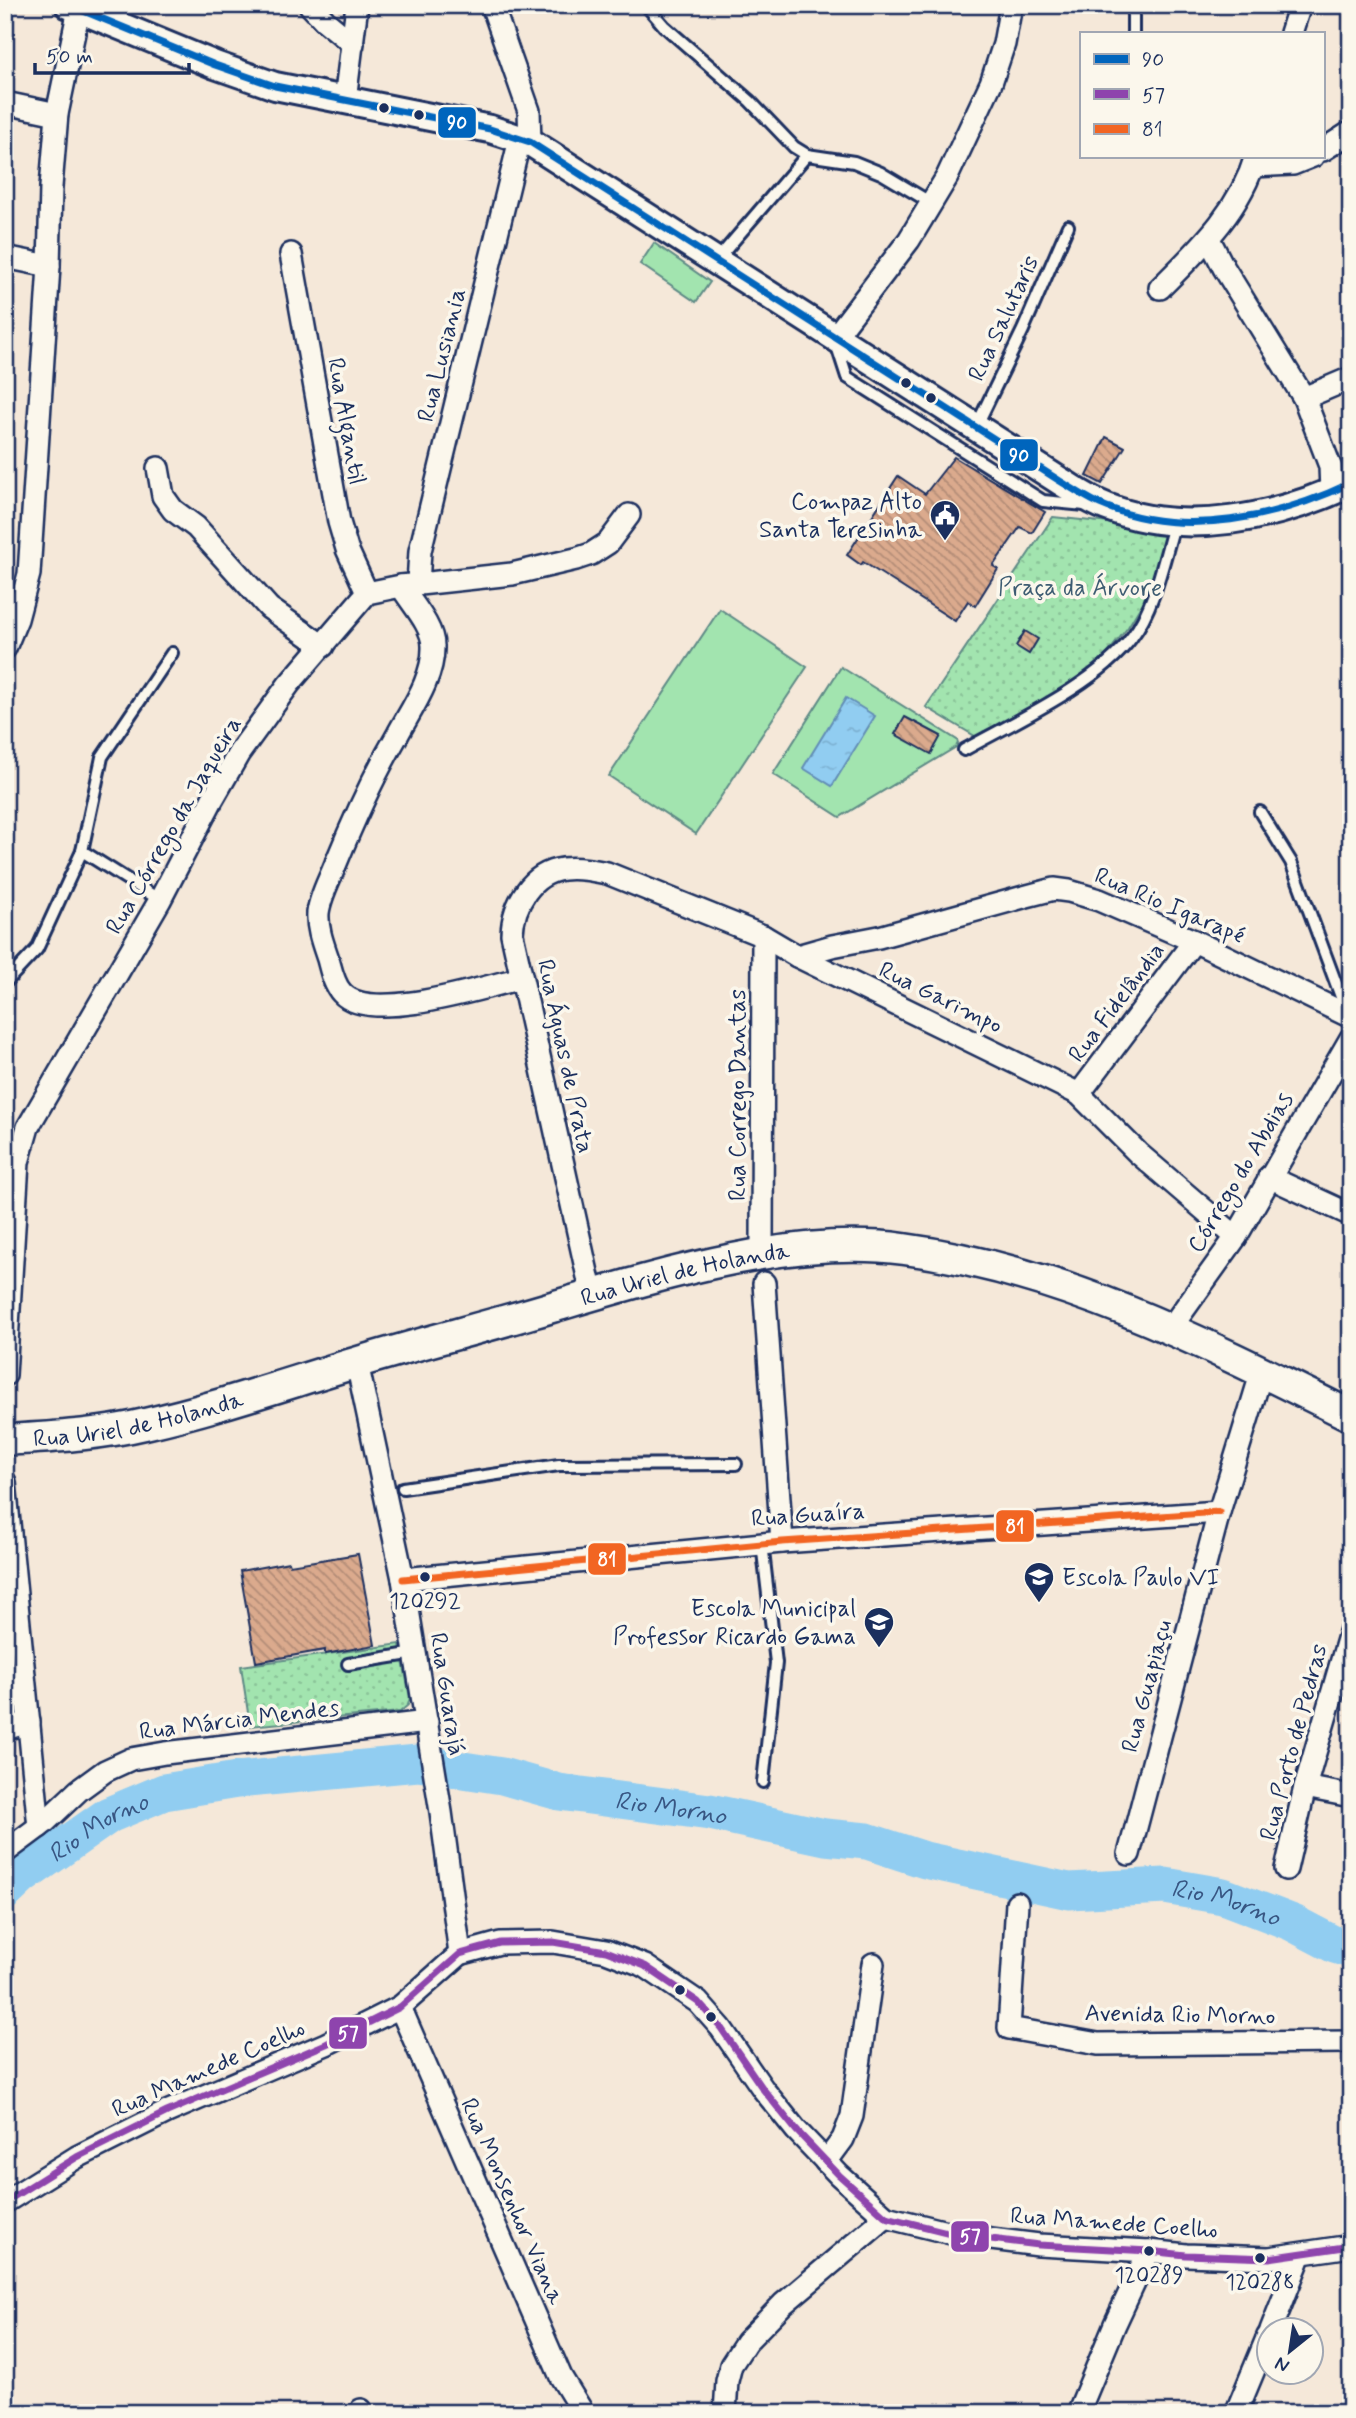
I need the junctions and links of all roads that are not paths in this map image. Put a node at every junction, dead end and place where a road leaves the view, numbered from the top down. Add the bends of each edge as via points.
1 (310, 5) edge
2 (357, 5) edge
3 (492, 5) edge
4 (646, 5) edge
5 (1011, 5) edge
6 (1133, 5) edge
7 (1300, 5) edge
8 (74, 7) edge
9 (1133, 32) edge
10 (1291, 32) edge
11 (353, 44) junction
12 (345, 100) junction
13 (5, 103) edge
14 (57, 114) junction
15 (1351, 132) edge
16 (525, 141) junction
17 (1324, 149) edge
18 (807, 155) junction
19 (1308, 158) edge
20 (1254, 161) edge
21 (933, 204) junction
22 (1068, 226) dead end
23 (1209, 239) junction
24 (291, 254) dead end
25 (5, 257) edge
26 (717, 260) junction
27 (49, 266) junction
28 (1160, 288) dead end
29 (835, 337) junction
30 (1351, 378) edge
31 (1304, 398) junction
32 (976, 427) junction
33 (158, 468) dead end
34 (1341, 487) edge
35 (1105, 507) junction
36 (629, 515) dead end
37 (1175, 522) junction
38 (410, 585) junction
39 (367, 593) junction
40 (323, 646) junction
41 (5, 648) edge
42 (172, 653) dead end
43 (964, 750) dead end
44 (1260, 811) dead end
45 (82, 851) junction
46 (583, 869) joint
47 (160, 900) junction
48 (763, 936) junction
49 (1194, 941) junction
50 (797, 956) junction
51 (522, 978) junction
52 (5, 983) edge
53 (1350, 1016) edge
54 (1351, 1038) edge
55 (1079, 1094) junction
56 (1269, 1177) junction
57 (1351, 1215) edge
58 (1236, 1237) junction
59 (763, 1269) junction
60 (592, 1296) junction
61 (1170, 1329) junction
62 (357, 1363) junction
63 (1262, 1371) junction
64 (5, 1375) edge
65 (1351, 1416) edge
66 (5, 1440) edge
67 (736, 1464) dead end
68 (5, 1482) edge
69 (394, 1489) junction
70 (1219, 1512) junction
71 (772, 1542) junction
72 (403, 1579) junction
73 (1351, 1629) edge
74 (415, 1653) junction
75 (348, 1664) dead end
76 (29, 1722) junction
77 (427, 1722) junction
78 (5, 1729) edge
79 (763, 1782) dead end
80 (1305, 1787) junction
81 (1351, 1796) edge
82 (39, 1827) junction
83 (5, 1852) edge
84 (1129, 1854) dead end
85 (1286, 1869) dead end
86 (1017, 1903) dead end
87 (460, 1954) junction
88 (873, 1964) dead end
89 (400, 2007) junction
90 (1351, 2042) edge
91 (826, 2162) junction
92 (5, 2202) edge
93 (886, 2217) junction
94 (1351, 2246) edge
95 (1149, 2251) junction
96 (1301, 2254) junction
97 (1277, 2316) edge
98 (1254, 2371) edge
99 (583, 2413) edge
100 (725, 2413) edge
101 (1078, 2413) edge
102 (1236, 2413) edge

1 - 11 street
2 - 11 street
3 - 16 street, Rua Lusiania via 528,111
4 - 18 lane
5 - 21 street via 992,83
6 - 9 lane
7 - 10 street
8 - 12 street via 275,86
8 - 14 street
11 - 12 street
12 - 16 street via 490,129
13 - 14 street
14 - 27 street
15 - 17 street
16 - 26 street
16 - 38 street, Rua Lusiania
18 - 21 lane via 853,162
18 - 26 lane
19 - 20 street via 1293,164
20 - 23 street via 1236,202
21 - 29 street
22 - 32 lane, Rua Salutaris
23 - 28 street
23 - 31 street
24 - 39 street, Rua Algantil via 338,522
25 - 27 street
26 - 29 street
27 - 41 street via 29,574
29 - 32 street
29 - 35 lane via 847,377 1043,501
30 - 31 street
31 - 34 street
32 - 35 street
33 - 40 street via 163,496 173,510 197,527 269,608
34 - 37 street via 1279,510 1231,520
35 - 37 street
36 - 38 street via 608,543 591,554 512,574
37 - 43 lane via 1147,611 1132,638 1088,679
38 - 39 street
38 - 51 street via 433,645 429,671 348,836 318,911 320,936 342,993 363,1005 431,1000
39 - 40 street, Rua Córrego da Jaqueira
40 - 47 street, Rua Córrego da Jaqueira via 239,753
42 - 45 lane via 103,757
44 - 53 lane via 1291,862
45 - 47 lane
45 - 52 lane via 37,949
46 - 48 street, Rua Garimpo via 633,882
46 - 51 street, Rua Águas de Prata via 547,874 517,906 512,934
47 - 64 street, Rua Córrego da Jaqueira via 21,1146
48 - 50 street, Rua Garimpo
48 - 59 street, Rua Corrego Dantas
49 - 50 street, Rua Rio Igarapé via 1099,900 1054,889
49 - 53 street, Rua Rio Igarapé
49 - 55 street, Rua Fidelândia
50 - 55 street, Rua Garimpo
51 - 60 street, Rua Águas de Prata
54 - 56 street, Córrego do Abdias
55 - 58 street, Rua Garimpo via 1138,1153
56 - 57 street
56 - 58 street, Córrego do Abdias
58 - 61 street, Córrego do Abdias
59 - 60 main road, Rua Uriel de Holanda via 652,1279
59 - 61 main road, Rua Uriel de Holanda via 848,1246 902,1248 1049,1282
59 - 71 street, Rua Corrego Dantas
60 - 62 main road, Rua Uriel de Holanda
61 - 63 main road, Rua Uriel de Holanda
62 - 66 main road, Rua Uriel de Holanda via 143,1425 79,1436
62 - 69 street, Rua Guarajá
63 - 65 main road, Rua Uriel de Holanda
63 - 70 street, Rua Guapiaçu
67 - 69 lane via 559,1465
68 - 76 street
69 - 72 street, Rua Guarajá
70 - 71 street, Rua Guaíra
70 - 84 street, Rua Guapiaçu
71 - 72 street, Rua Guaíra
71 - 79 lane via 776,1663
72 - 74 street, Rua Guarajá
73 - 80 street, Rua Porto de Pedras
74 - 75 lane
74 - 77 street, Rua Guarajá
76 - 78 street
76 - 82 street
77 - 82 street, Rua Márcia Mendes via 131,1759 79,1790
77 - 87 street, Rua Guarajá
80 - 81 street
80 - 85 street, Rua Porto de Pedras
82 - 83 street, Rua Márcia Mendes
86 - 90 street, Avenida Rio Morno via 1009,2028 1098,2044
87 - 89 street, Rua Mamede Coelho
87 - 91 street, Rua Mamede Coelho via 500,1943 553,1942 606,1951 645,1966 698,2002 763,2089
88 - 91 street via 852,2116
89 - 92 street, Rua Mamede Coelho via 167,2112 77,2157
89 - 99 street, Rua Monsenhor Viana via 561,2377
91 - 93 street, Rua Mamede Coelho
93 - 95 street, Rua Mamede Coelho via 972,2237
93 - 100 street via 783,2304 747,2342 731,2365
94 - 96 street, Rua Mamede Coelho
95 - 96 street, Rua Mamede Coelho via 1243,2258
95 - 101 street
96 - 97 street
98 - 102 street

